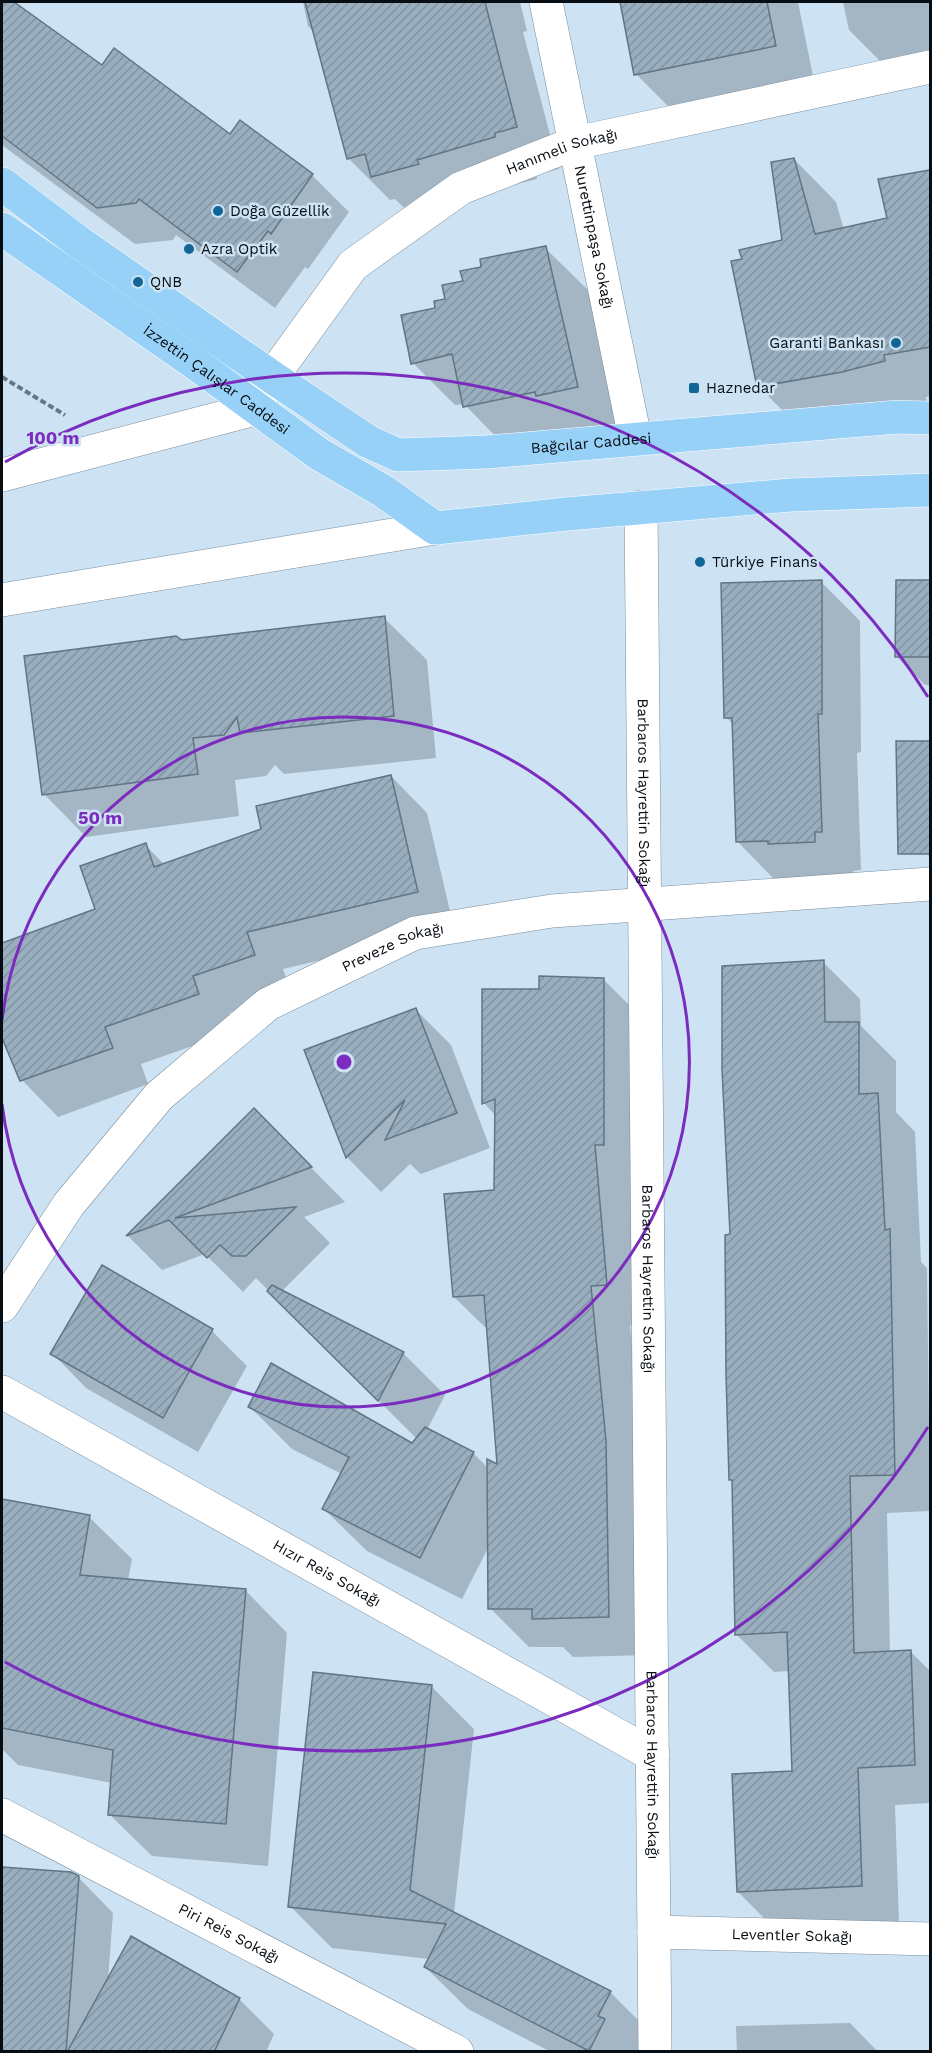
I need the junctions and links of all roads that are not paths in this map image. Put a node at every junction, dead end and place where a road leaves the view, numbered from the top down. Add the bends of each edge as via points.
1 (546, 2) edge
2 (930, 66) edge
3 (575, 142) junction
4 (2, 184) edge
5 (2, 229) edge
6 (272, 377) junction
7 (255, 409) junction
8 (930, 418) edge
9 (635, 438) junction
10 (2, 475) edge
11 (930, 490) edge
12 (641, 507) junction
13 (435, 528) junction
14 (2, 600) edge
15 (930, 884) edge
16 (645, 905) junction
17 (2, 1306) edge
18 (2, 1392) edge
19 (653, 1755) junction
20 (2, 1815) edge
21 (654, 1932) junction
22 (930, 1939) edge
23 (457, 2052) edge
24 (655, 2052) edge

1 - 3 street, Nurettinpaşa Sokağı
2 - 3 street, Hanımeli Sokağı
3 - 6 street, Hanımeli Sokağı via 461,188 353,265
3 - 9 street, Nurettinpaşa Sokağı
4 - 6 main road
5 - 7 main road, İzzettin Çalışlar Caddesi
6 - 7 street, Hanımeli Sokağı
6 - 9 main road, Bağcılar Caddesi via 369,442 398,454 487,452
7 - 10 street
7 - 13 main road, İzzettin Çalışlar Caddesi
8 - 9 main road, Bağcılar Caddesi via 897,417
11 - 12 main road via 791,495
12 - 13 main road
12 - 16 street, Barbaros Hayrettin Sokağı
13 - 14 street
15 - 16 street, Preveze Sokağı
16 - 17 street, Preveze Sokağı via 552,911 415,933 268,1004 159,1095 69,1204
16 - 19 street, Barbaros Hayrettin Sokağı
18 - 19 street, Hızır Reis Sokağı
19 - 21 street, Barbaros Hayrettin Sokağı
20 - 23 street, Piri Reis Sokağı
21 - 22 street, Leventler Sokağı
21 - 24 street, Barbaros Hayrettin Sokağı

